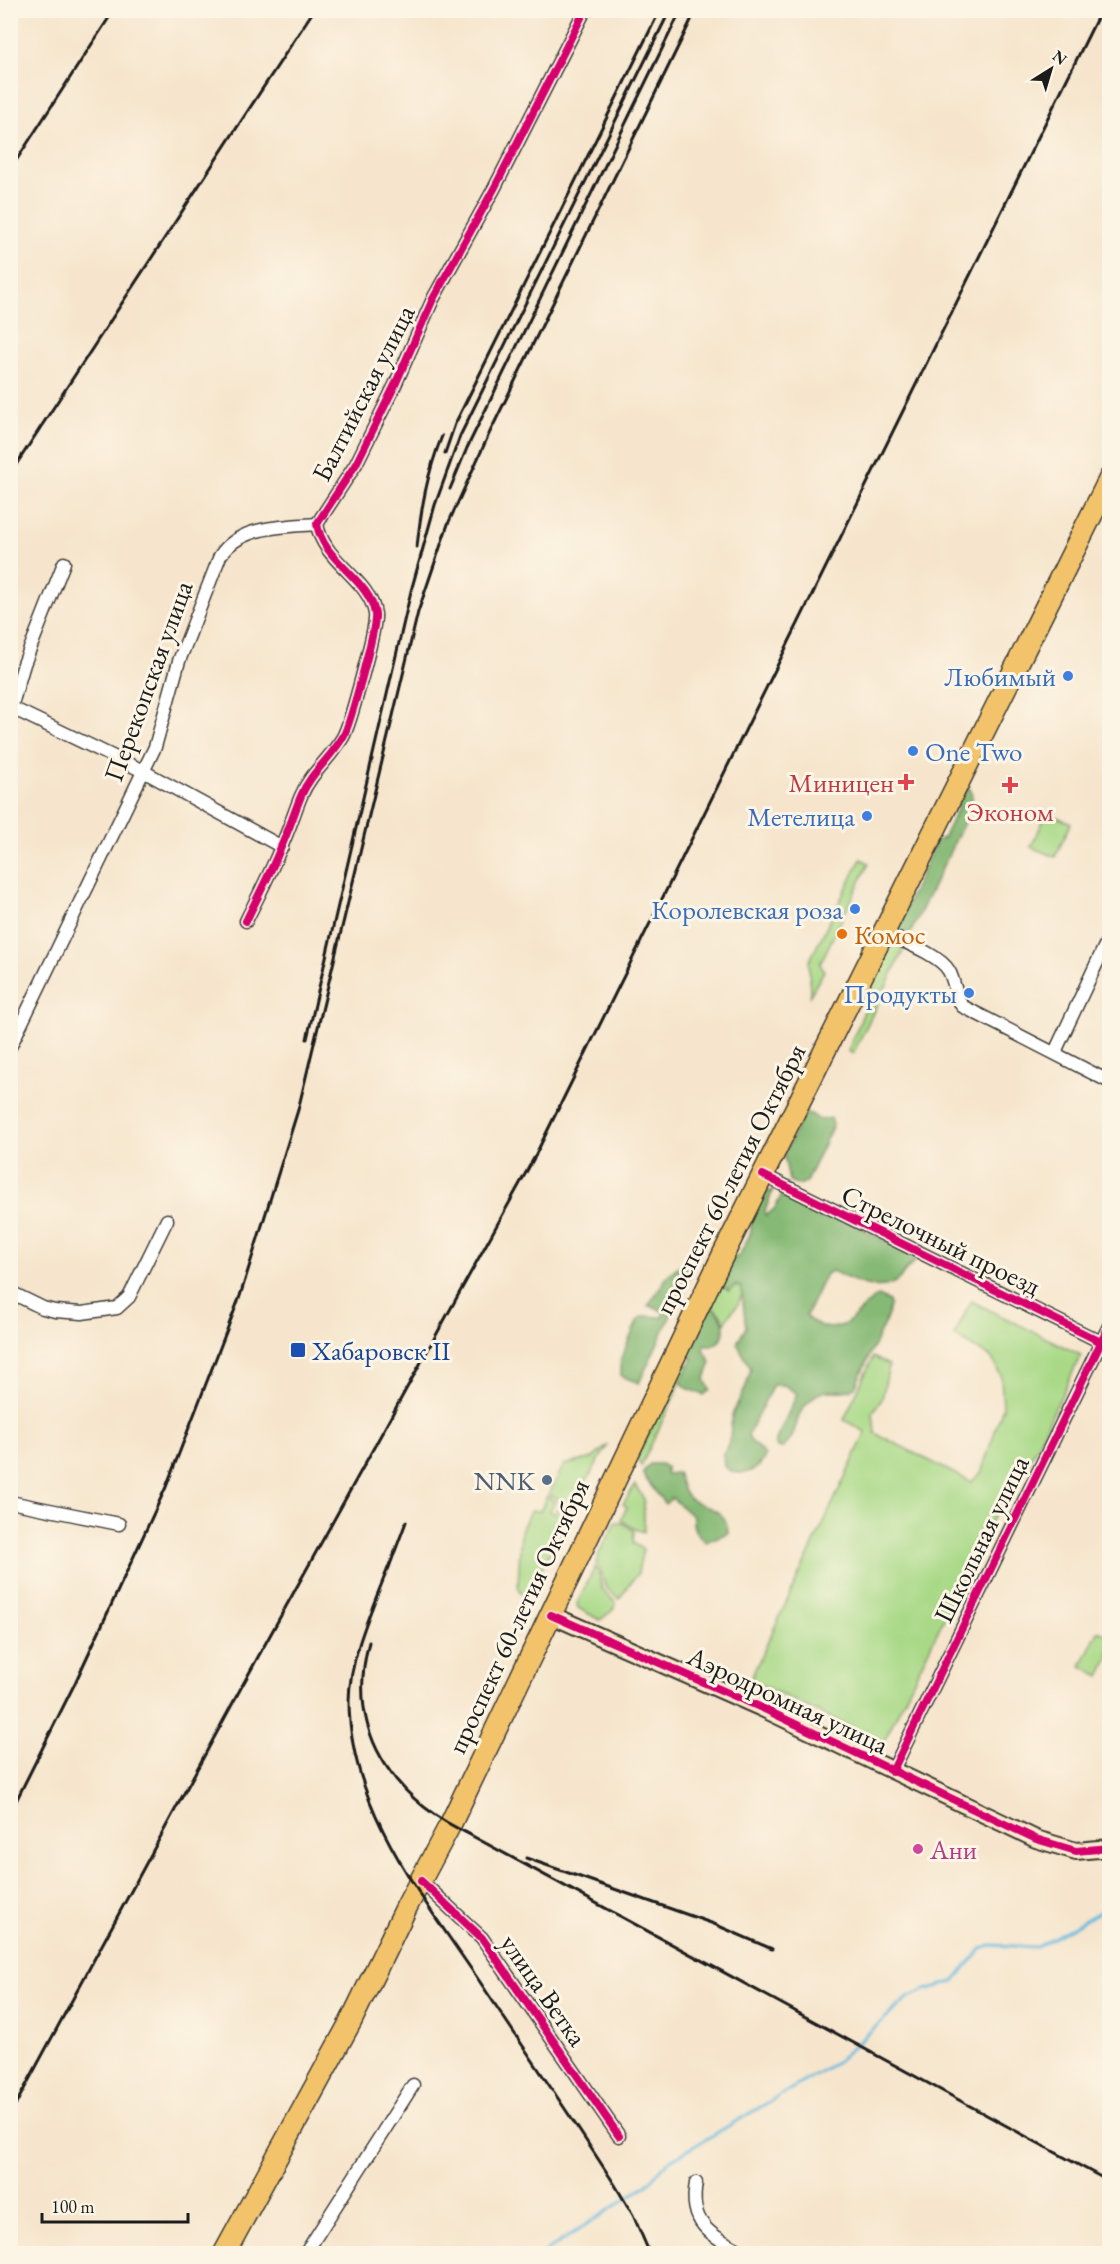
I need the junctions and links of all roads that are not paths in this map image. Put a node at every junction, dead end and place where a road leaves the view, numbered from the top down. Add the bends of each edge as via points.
1 (585, 10) edge
2 (1110, 478) edge
3 (317, 524) junction
4 (64, 563) dead end
5 (11, 709) edge
6 (143, 771) junction
7 (282, 847) junction
8 (246, 921) dead end
9 (885, 933) junction
10 (1110, 935) edge
11 (10, 1047) edge
12 (1055, 1052) junction
13 (1110, 1082) edge
14 (763, 1175) junction
15 (167, 1220) dead end
16 (10, 1292) edge
17 (1110, 1324) edge
18 (1101, 1342) junction
19 (10, 1502) edge
20 (119, 1524) dead end
21 (551, 1615) junction
22 (892, 1772) junction
23 (1110, 1848) edge
24 (421, 1881) junction
25 (406, 1906) junction
26 (413, 2085) dead end
27 (619, 2136) dead end
28 (696, 2183) dead end
29 (211, 2253) edge
30 (224, 2253) edge
31 (305, 2253) edge
32 (746, 2253) edge

1 - 3 street, Балтийская улица via 495,188 433,299 356,464
2 - 9 highway, проспект 60-летия Октября
3 - 6 street, Перекопская улица via 250,532 226,547 187,640 155,747
3 - 7 street via 325,548 358,583 376,620 344,735 310,778
4 - 5 street via 24,664
5 - 6 street
6 - 7 street
6 - 11 street, Перекопская улица
7 - 8 street
9 - 12 street via 943,963 962,1006
9 - 14 highway, проспект 60-летия Октября
10 - 12 street
12 - 13 street
14 - 18 street, Стрелочный проезд
14 - 21 highway, проспект 60-летия Октября
15 - 16 street via 129,1297 117,1308 82,1313 55,1311
17 - 18 street, Школьная улица
18 - 22 street, Школьная улица
19 - 20 street
21 - 22 street, Аэродромная улица via 762,1708
21 - 24 highway, проспект 60-летия Октября
22 - 23 street, Аэродромная улица via 1035,1839 1076,1851
24 - 25 highway, проспект 60-летия Октября
24 - 27 street, улица Ветка via 482,1938
25 - 29 highway, проспект 60-летия Октября
25 - 30 highway, проспект 60-летия Октября via 351,2021
26 - 31 street
28 - 32 street via 694,2208 703,2225 717,2238

